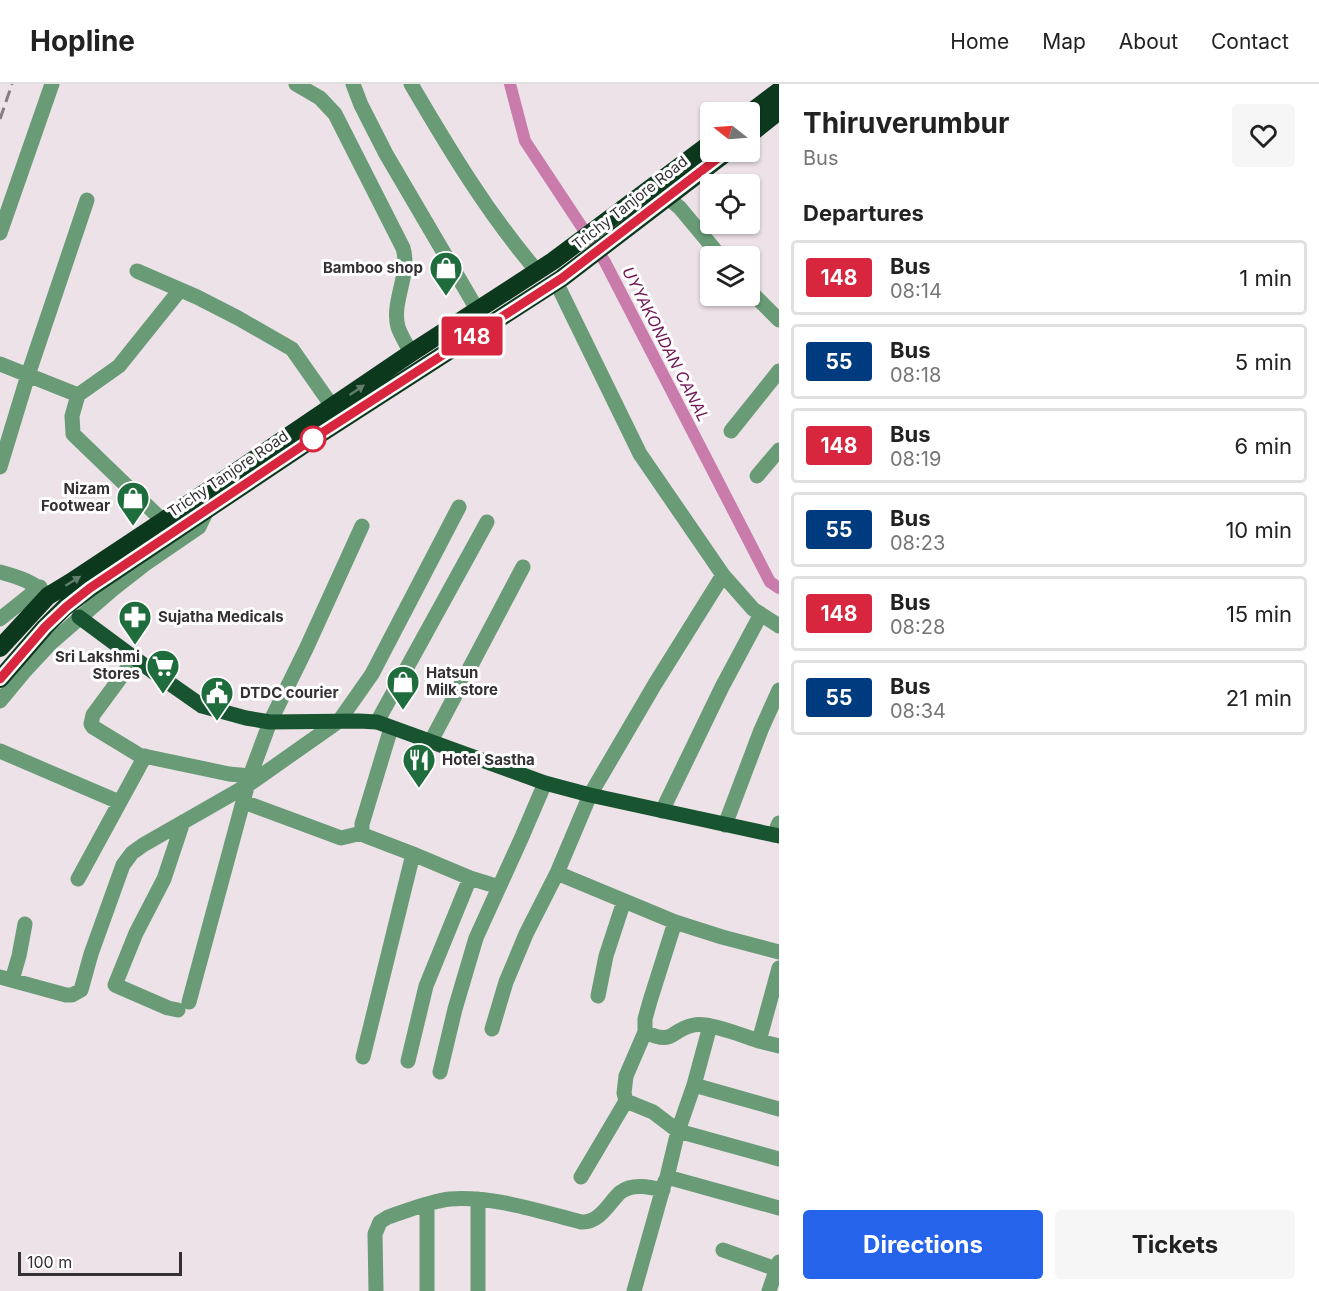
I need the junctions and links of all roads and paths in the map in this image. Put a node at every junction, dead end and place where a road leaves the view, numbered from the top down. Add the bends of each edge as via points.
1 (52, 84) edge
2 (296, 84) edge
3 (353, 84) edge
4 (411, 84) edge
5 (779, 91) edge
6 (760, 105) edge
7 (779, 111) edge
8 (760, 126) edge
9 (700, 151) edge
10 (713, 162) edge
11 (667, 197) junction
12 (87, 200) dead end
13 (0, 233) edge
14 (712, 246) edge
15 (545, 266) junction
16 (137, 271) dead end
17 (559, 280) junction
18 (180, 290) junction
19 (760, 301) edge
20 (478, 311) junction
21 (779, 320) edge
22 (411, 353) junction
23 (0, 364) edge
24 (779, 371) edge
25 (28, 375) junction
26 (78, 395) junction
27 (333, 406) junction
28 (731, 431) dead end
29 (779, 450) edge
30 (0, 467) edge
31 (757, 476) dead end
32 (459, 507) dead end
33 (207, 510) junction
34 (163, 521) junction
35 (486, 522) dead end
36 (362, 526) dead end
37 (523, 567) dead end
38 (0, 572) edge
39 (723, 575) junction
40 (44, 591) junction
41 (761, 614) junction
42 (79, 617) junction
43 (0, 619) edge
44 (779, 626) edge
45 (0, 648) edge
46 (135, 658) junction
47 (0, 679) edge
48 (779, 690) edge
49 (0, 701) edge
50 (339, 721) junction
51 (270, 722) junction
52 (384, 725) junction
53 (430, 742) junction
54 (0, 752) edge
55 (145, 756) junction
56 (249, 780) junction
57 (545, 783) junction
58 (590, 795) junction
59 (119, 802) junction
60 (244, 802) junction
61 (662, 811) junction
62 (183, 822) junction
63 (725, 825) junction
64 (362, 832) junction
65 (777, 832) edge
66 (413, 854) junction
67 (563, 876) junction
68 (470, 878) junction
69 (78, 879) dead end
70 (499, 887) junction
71 (624, 901) junction
72 (675, 922) junction
73 (25, 924) dead end
74 (779, 952) edge
75 (779, 969) edge
76 (6, 978) edge
77 (598, 996) dead end
78 (710, 1026) junction
79 (492, 1029) dead end
80 (645, 1032) junction
81 (759, 1041) junction
82 (779, 1046) edge
83 (363, 1057) dead end
84 (408, 1061) dead end
85 (440, 1072) dead end
86 (694, 1085) junction
87 (626, 1101) junction
88 (779, 1109) edge
89 (678, 1131) junction
90 (779, 1159) edge
91 (581, 1177) dead end
92 (665, 1184) junction
93 (478, 1199) junction
94 (427, 1205) junction
95 (779, 1208) edge
96 (723, 1250) dead end
97 (778, 1265) edge
98 (376, 1291) edge
99 (427, 1291) edge
100 (478, 1291) edge
101 (634, 1291) edge
102 (769, 1291) edge

1 - 13 street
2 - 22 street via 320,98 335,114 403,248 405,266 398,327
3 - 20 street via 386,154
4 - 15 street via 459,166 520,252
5 - 6 highway
7 - 8 highway
9 - 15 highway, Trichy Tanjore Road
10 - 11 highway, Trichy Tanjore Road
11 - 14 street
11 - 17 highway, Trichy Tanjore Road
12 - 25 street
15 - 17 main road
15 - 20 highway, Trichy Tanjore Road
16 - 18 street
17 - 33 highway, Trichy Tanjore Road
17 - 39 street via 640,454
18 - 26 street via 119,366
18 - 27 street via 292,349
19 - 21 street
20 - 22 highway, Trichy Tanjore Road
27 -> 22 highway, Trichy Tanjore Road
23 - 25 street
24 - 28 street
25 - 26 street
25 - 30 street
26 - 34 street via 72,416 73,434
27 - 34 highway, Trichy Tanjore Road
29 - 31 street
32 - 50 street via 372,674
33 - 42 street via 199,527
33 - 47 highway, Trichy Tanjore Road via 66,607
40 -> 34 highway, Trichy Tanjore Road via 71,582
35 - 52 street
36 - 51 street
37 - 53 street
38 - 40 street
39 - 41 street
39 - 58 street
40 - 43 street
40 - 45 highway, Trichy Tanjore Road
41 - 44 street
41 - 61 street
42 - 46 main road
42 - 49 street
46 - 51 main road via 202,705
46 - 55 street via 93,715 91,724
48 - 63 street
50 - 51 main road
50 - 52 main road
50 - 56 street
51 - 56 street
52 - 53 main road
52 - 64 street
53 - 57 main road
54 - 59 street
55 - 56 street
55 - 59 street
56 - 60 street
56 - 62 street
57 - 58 main road
57 - 70 street
58 - 61 main road
58 - 67 street
59 - 69 street
60 - 62 street via 184,1006 168,1008 115,984 164,879
60 - 64 street via 341,838
61 - 63 main road
62 - 76 street via 142,845 123,865 81,990 66,995
63 - 65 main road
64 - 66 street
66 - 68 street
66 - 83 street
67 - 71 street
67 - 79 street via 526,934
68 - 70 street
68 - 84 street via 426,986
70 - 85 street via 476,938
71 - 72 street
71 - 77 street
72 - 74 street
72 - 80 street via 645,1019
73 - 76 street via 19,956
75 - 81 street
78 - 80 street via 694,1025 666,1038
78 - 81 street
78 - 86 street
80 - 87 street via 626,1076
81 - 82 street
86 - 88 street
86 - 89 street
87 - 89 street via 652,1112
87 - 91 street
89 - 90 street
89 - 92 street
92 - 93 street via 620,1192 596,1220 588,1222
92 - 95 street
92 - 101 street
93 - 94 street via 448,1199
93 - 100 street
94 - 98 street via 380,1222 375,1234
94 - 99 street
96 - 97 street
97 - 102 street

